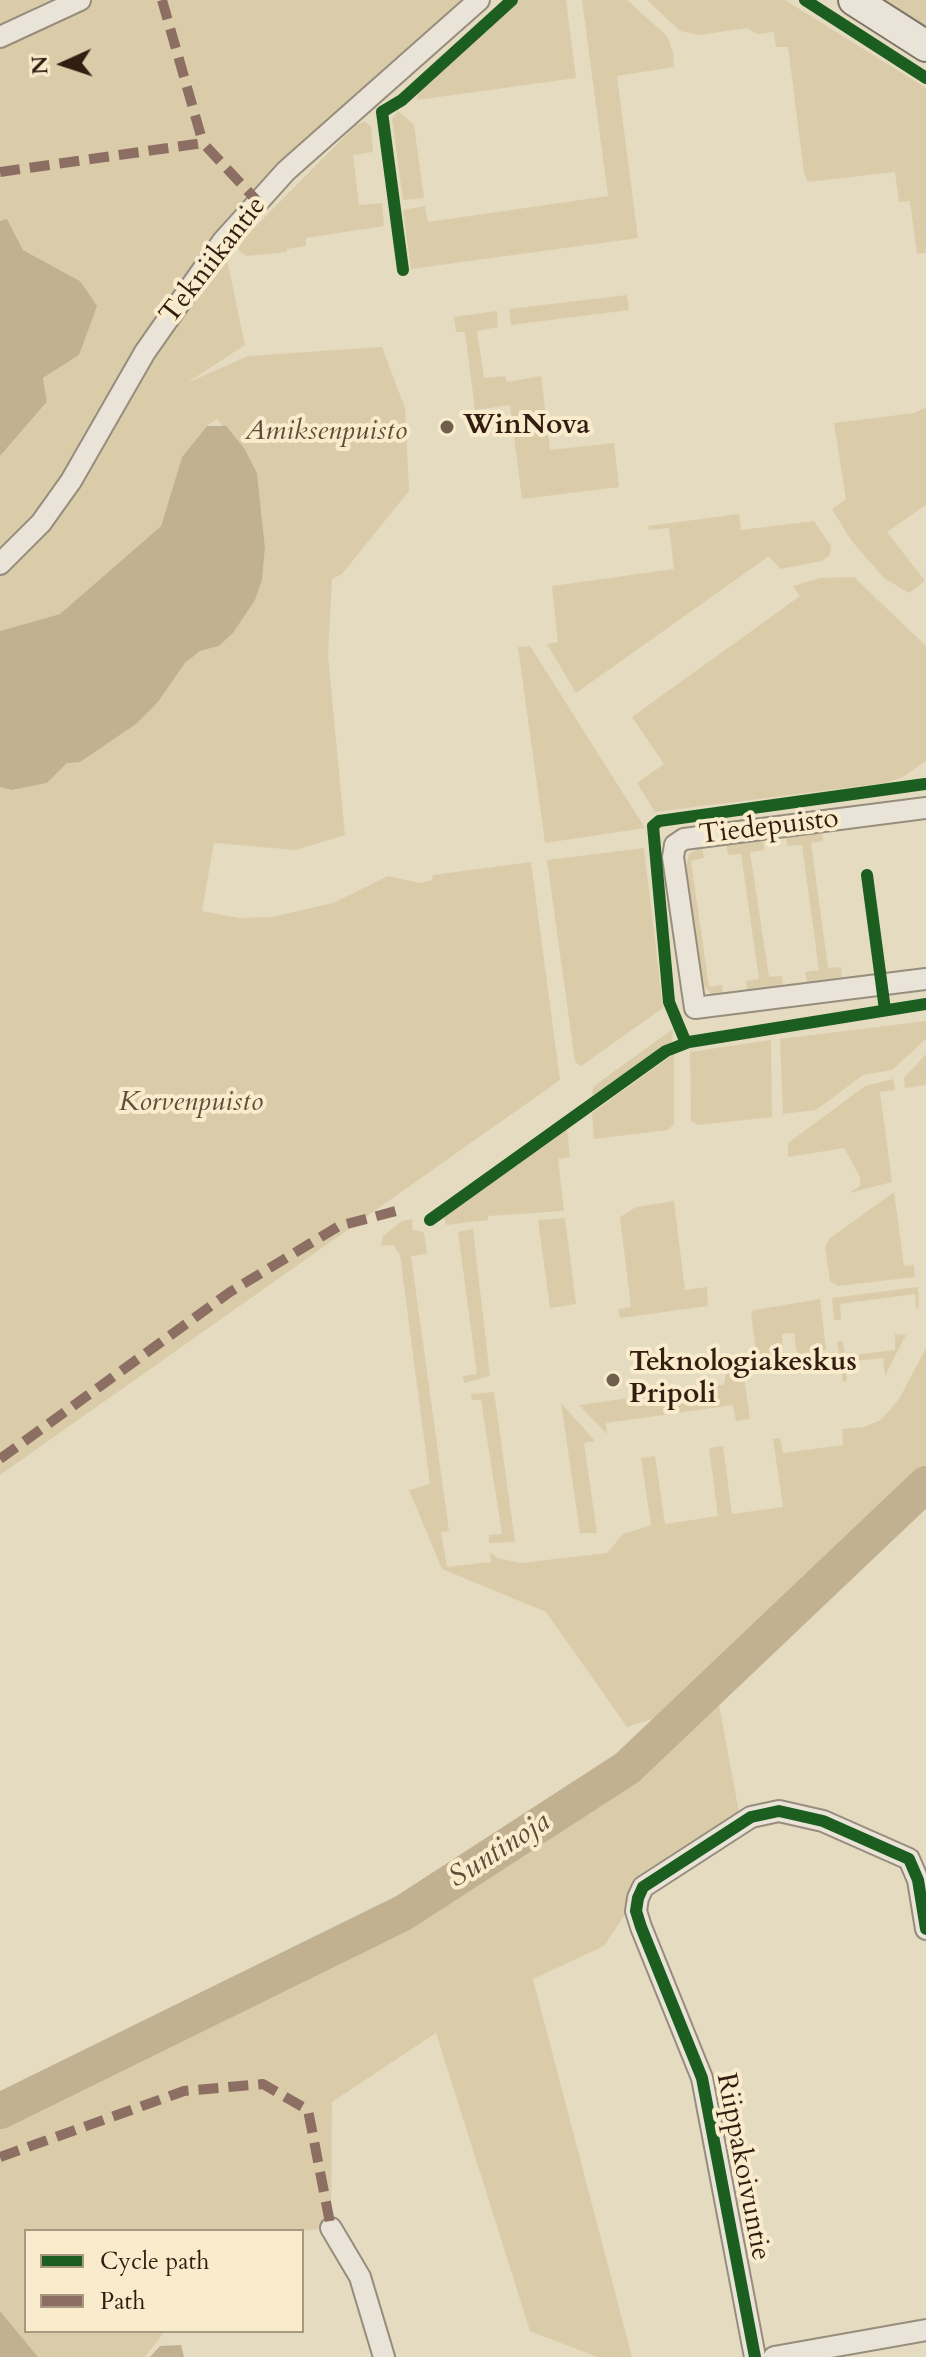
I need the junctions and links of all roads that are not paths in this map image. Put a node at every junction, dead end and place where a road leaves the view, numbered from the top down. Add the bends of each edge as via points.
1 (80, 0) edge
2 (479, 0) edge
3 (854, 0) edge
4 (0, 37) edge
5 (926, 46) edge
6 (0, 564) edge
7 (926, 808) edge
8 (926, 979) edge
9 (926, 1929) edge
10 (331, 2228) dead end
11 (926, 2330) edge
12 (866, 2350) edge
13 (384, 2357) edge
14 (755, 2357) edge
15 (774, 2357) edge

1 - 4 street
2 - 6 street, Tekniikantie via 286,171 223,241 145,352 71,481 41,523
3 - 5 main road
7 - 8 street, Tiedepuisto via 684,839 675,845 673,857 695,1008
9 - 14 street, Riippakoivuntie via 909,1859 823,1821 779,1811 751,1817 643,1887 638,1898 641,1927 702,2078
10 - 13 street via 360,2277
11 - 12 street
12 - 15 street

